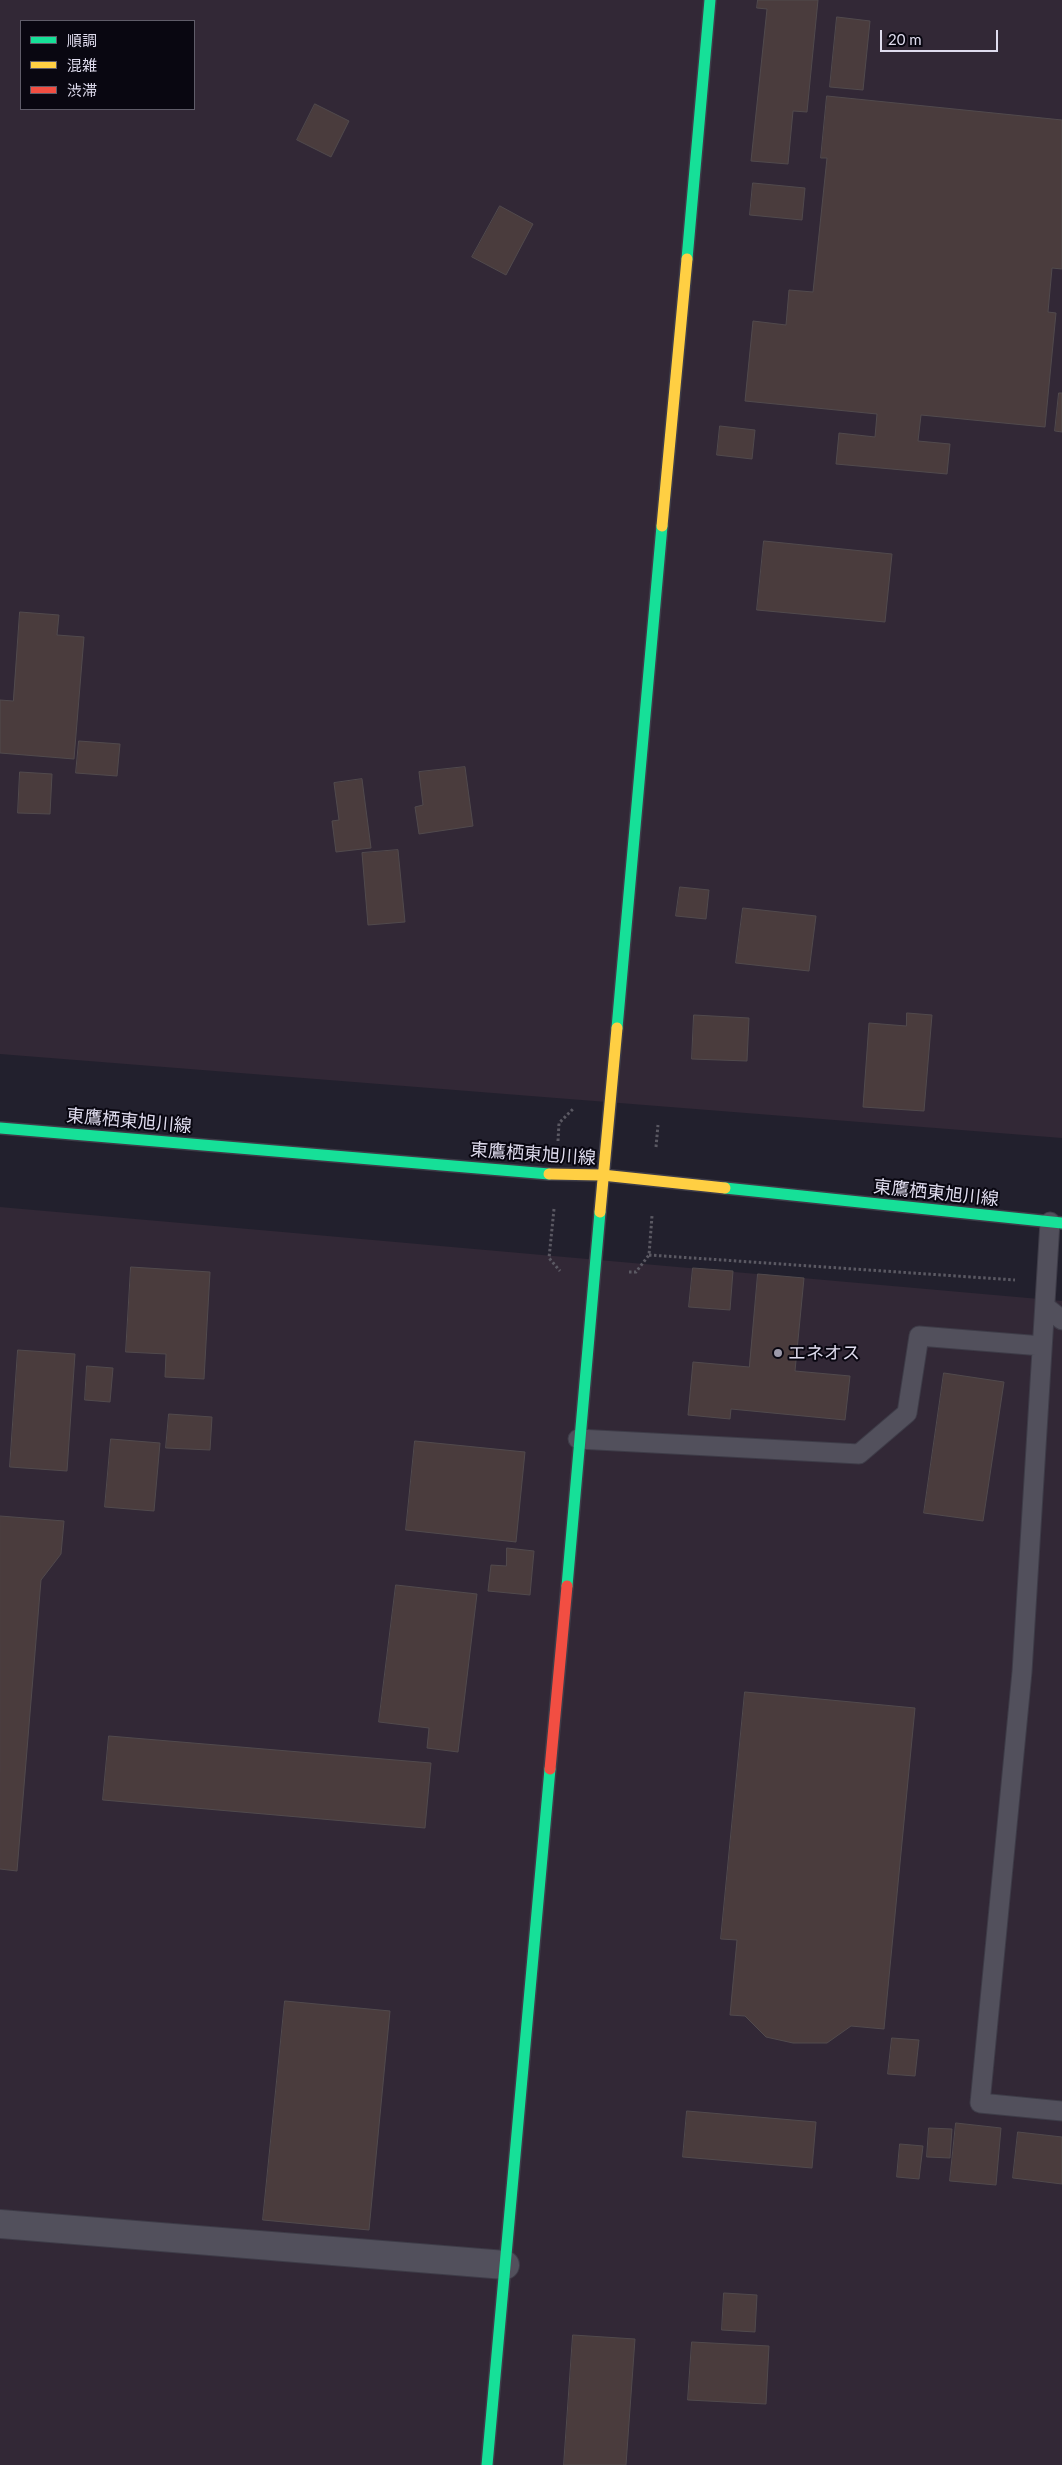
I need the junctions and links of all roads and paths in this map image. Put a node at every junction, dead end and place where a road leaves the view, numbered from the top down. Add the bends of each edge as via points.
1 (710, 0) edge
2 (0, 1128) edge
3 (602, 1175) junction
4 (1056, 1223) edge
5 (649, 1256) dead end
6 (1046, 1282) junction
7 (1046, 1307) junction
8 (1062, 1320) edge
9 (1042, 1346) junction
10 (578, 1439) junction
11 (1062, 2111) edge
12 (0, 2224) edge
13 (505, 2265) junction
14 (487, 2465) edge

1 - 3 street
2 - 3 street, 東鷹栖東旭川線 via 547,1174
3 - 4 street, 東鷹栖東旭川線
3 - 10 street
4 - 6 lane
5 - 6 path
6 - 7 lane
7 - 8 lane
7 - 9 lane
9 - 10 lane via 919,1336 907,1413 859,1454
9 - 11 lane via 1022,1672 980,2103
10 - 13 street
12 - 13 street
13 - 14 street

